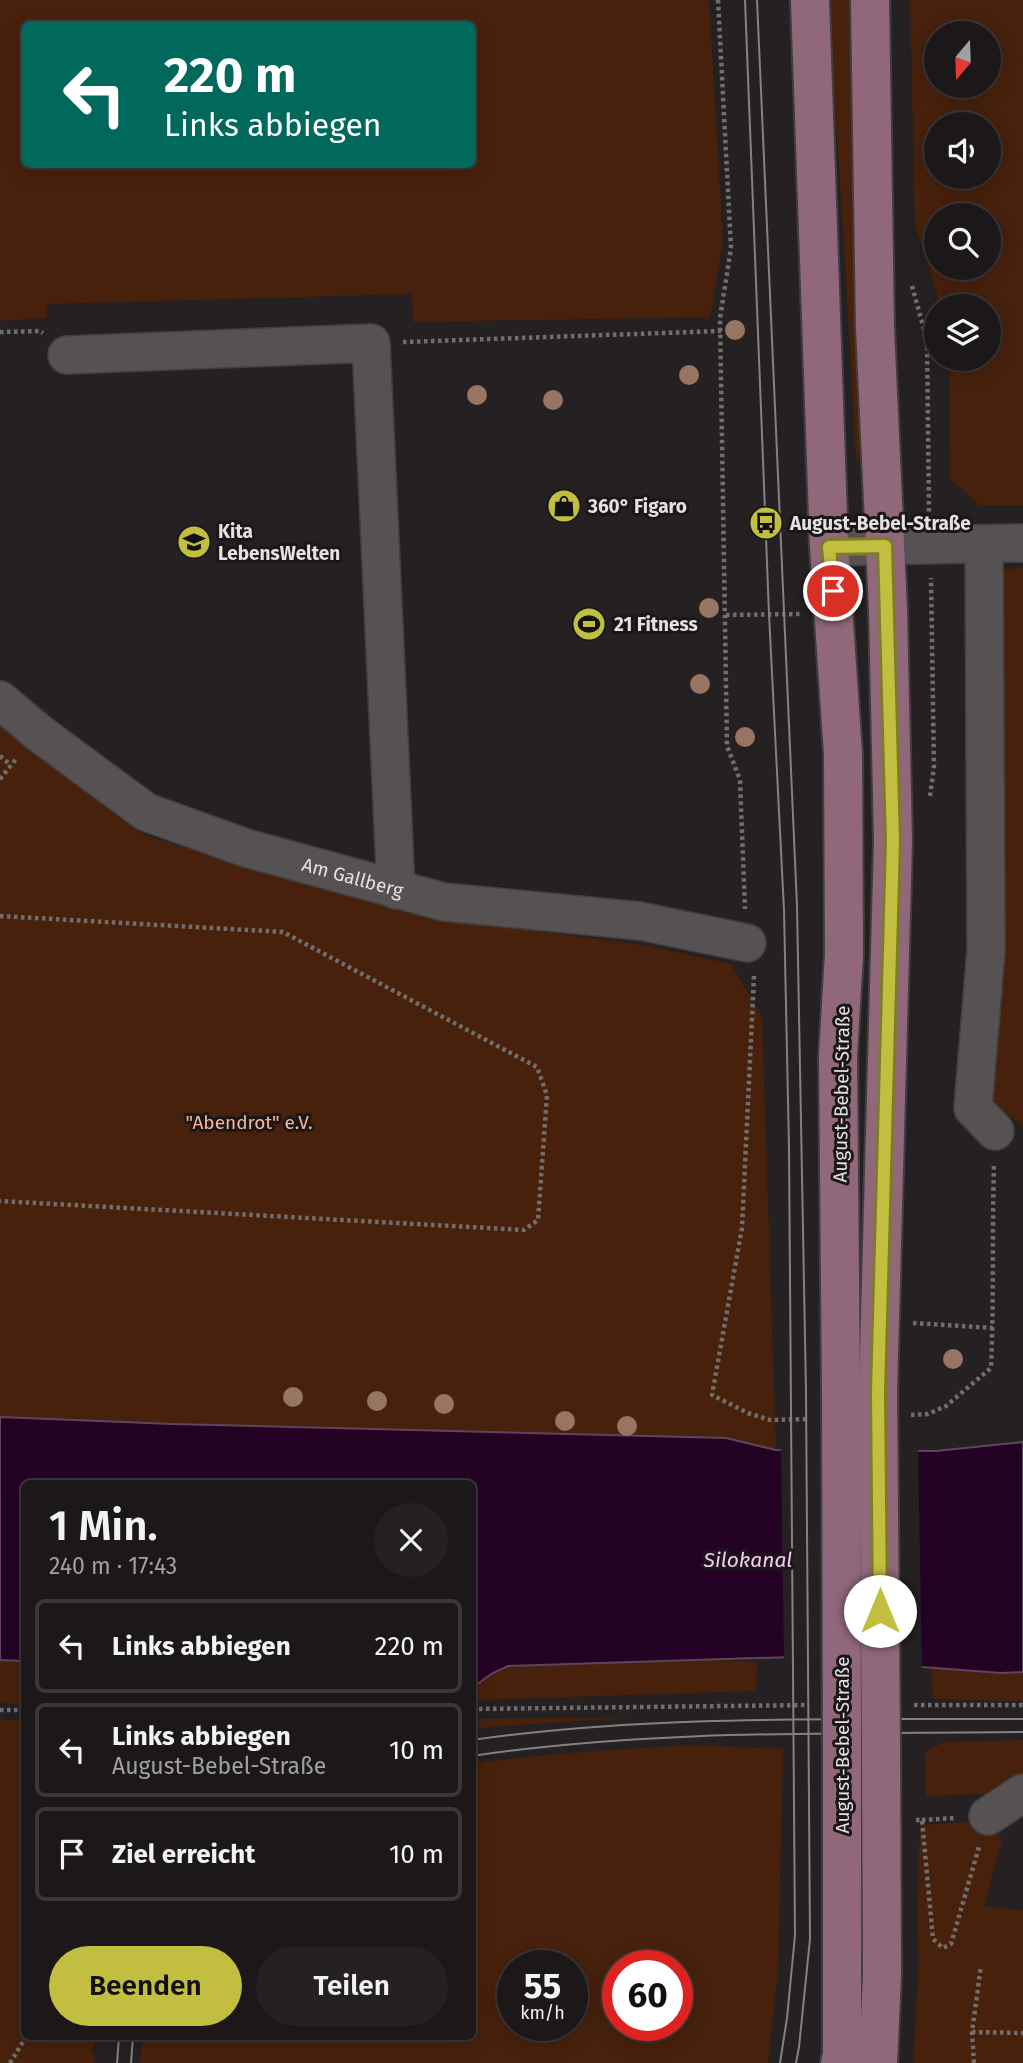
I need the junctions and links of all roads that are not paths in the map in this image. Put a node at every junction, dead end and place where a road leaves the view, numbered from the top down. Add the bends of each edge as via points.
1 (810, 0) edge
2 (870, 0) edge
3 (67, 355) dead end
4 (1023, 543) edge
5 (984, 544) junction
6 (885, 546) junction
7 (829, 547) junction
8 (0, 700) edge
9 (396, 890) junction
10 (747, 943) road end
11 (995, 1131) road end
12 (860, 1392) junction
13 (1023, 1793) edge
14 (988, 1815) road end
15 (840, 2063) edge
16 (878, 2063) edge

1 - 7 main road, August-Bebel-Straße
2 - 6 main road, August-Bebel-Straße via 875,328
3 - 9 street via 371,343
4 - 5 street
5 - 6 street
5 - 11 street via 986,950 974,1108
6 - 7 street
6 - 12 main road, August-Bebel-Straße via 893,841
7 - 12 main road, August-Bebel-Straße via 843,754 844,954 838,1056
8 - 9 street, Am Gallberg via 146,812 246,848
9 - 10 street, Am Gallberg via 444,902 640,921
12 - 15 main road, August-Bebel-Straße, bridge via 842,1748
12 - 16 main road, August-Bebel-Straße, bridge via 881,1748
13 - 14 street

